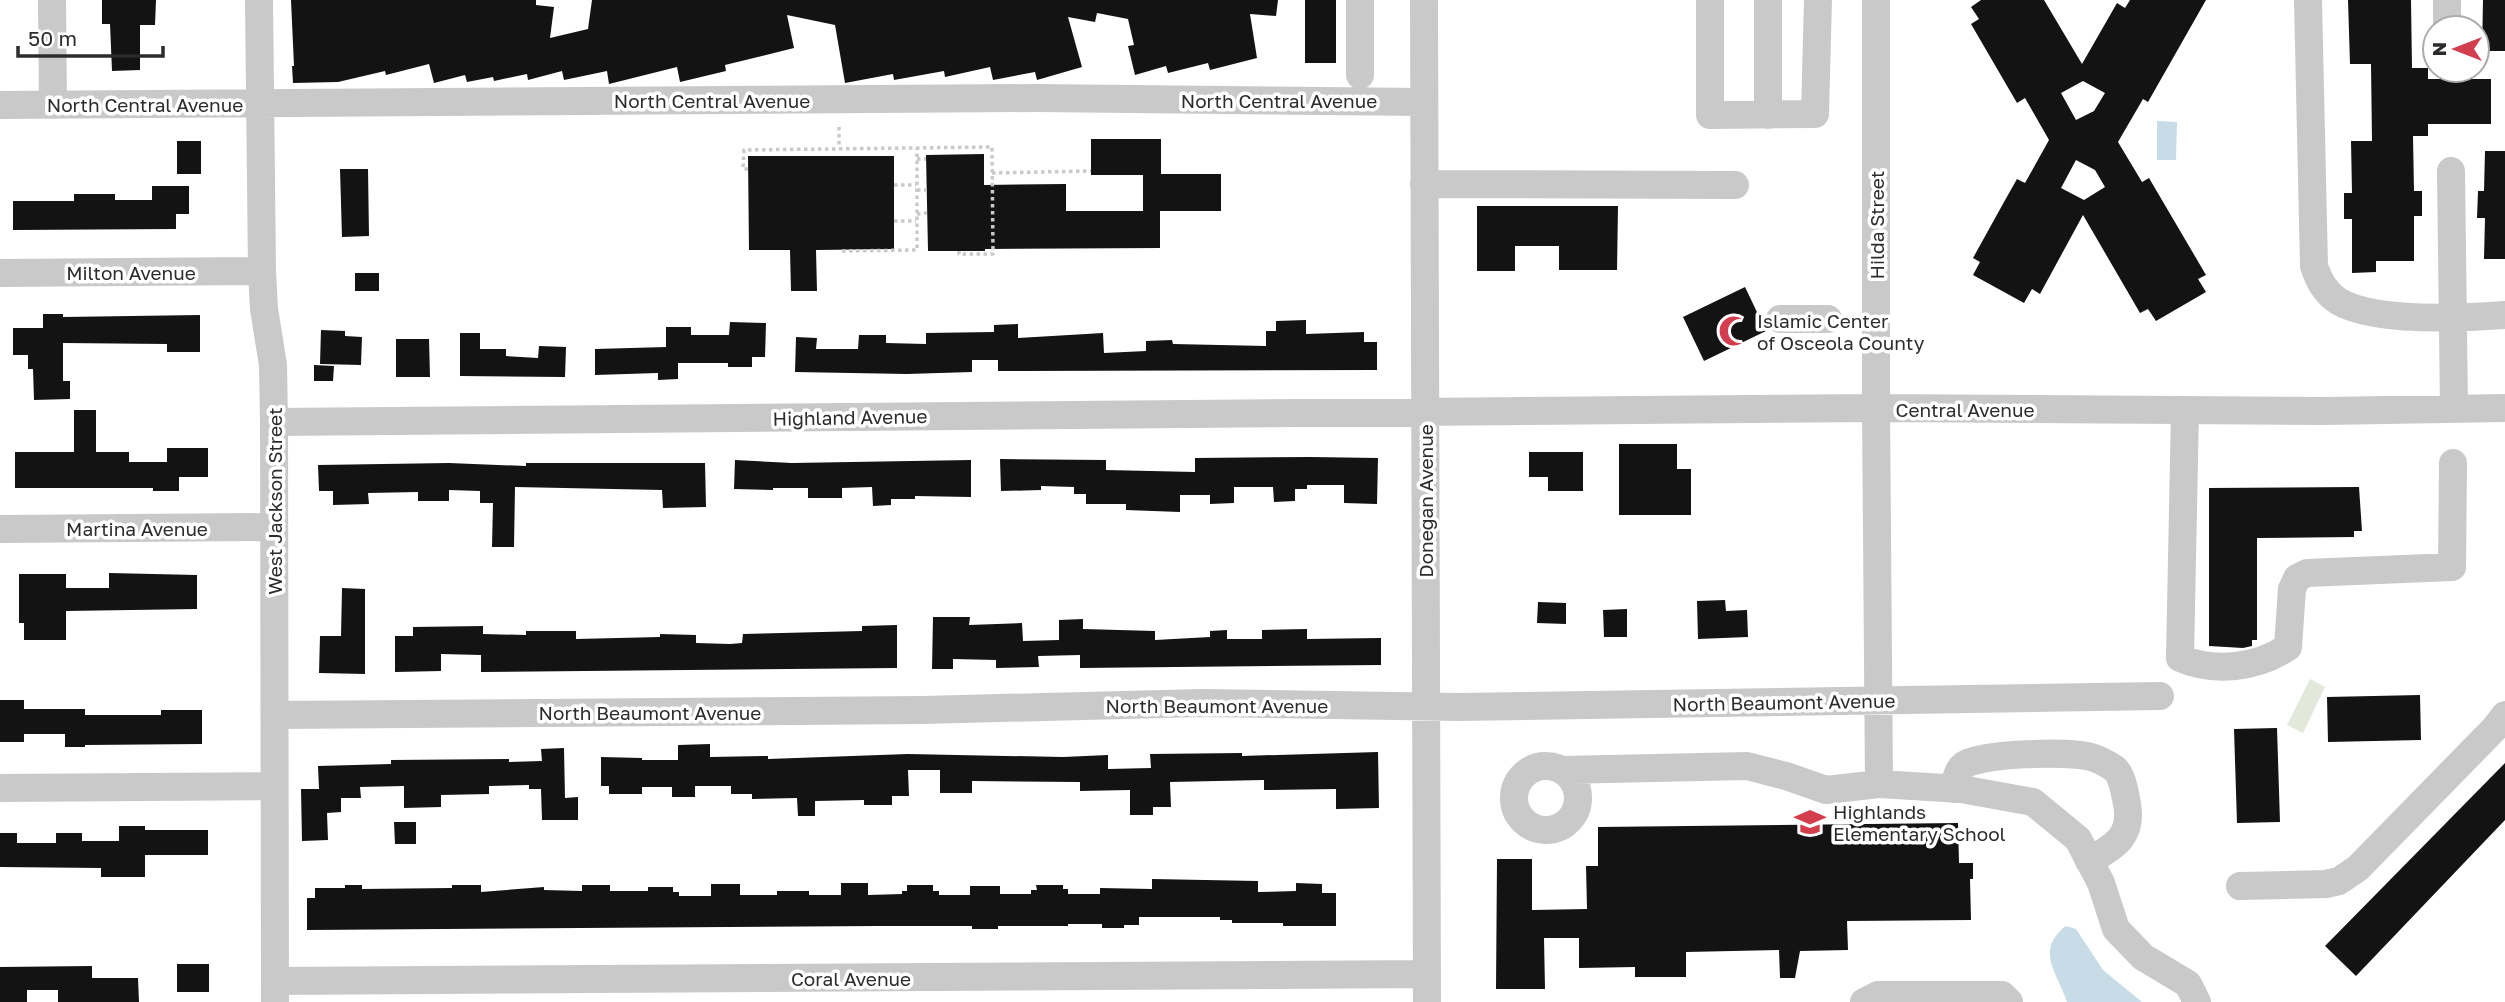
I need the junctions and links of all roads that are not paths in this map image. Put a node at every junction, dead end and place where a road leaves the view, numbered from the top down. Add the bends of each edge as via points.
1 (52, 0) edge
2 (259, 0) edge
3 (1360, 0) edge
4 (1424, 0) edge
5 (1710, 0) edge
6 (1768, 0) edge
7 (1818, 0) edge
8 (1876, 0) edge
9 (2308, 0) edge
10 (1360, 75) dead end
11 (1424, 102) junction
12 (52, 104) junction
13 (260, 104) junction
14 (0, 105) edge
15 (1768, 115) junction
16 (2451, 171) dead end
17 (1424, 184) junction
18 (1735, 185) dead end
19 (262, 271) junction
20 (0, 273) edge
21 (2505, 315) edge
22 (2453, 318) junction
23 (1780, 319) dead end
24 (1828, 319) dead end
25 (1875, 408) junction
26 (2505, 408) edge
27 (2454, 409) junction
28 (2185, 410) junction
29 (1425, 411) junction
30 (274, 422) junction
31 (2453, 463) dead end
32 (274, 527) junction
33 (0, 529) edge
34 (2160, 696) dead end
35 (1878, 701) junction
36 (1426, 707) junction
37 (275, 715) junction
38 (2505, 715) edge
39 (1562, 770) dead end
40 (1879, 784) junction
41 (274, 786) junction
42 (0, 788) edge
43 (1954, 789) junction
44 (2089, 861) junction
45 (2240, 886) dead end
46 (1427, 974) junction
47 (275, 992) edge
48 (1427, 1002) edge
49 (1864, 1002) edge
50 (2009, 1002) edge
51 (2197, 1002) edge

1 - 12 street
2 - 13 street, West Jackson Street
3 - 10 street
4 - 11 street, Donegan Avenue
5 - 15 street via 1710,115
6 - 15 street
7 - 15 street via 1815,114
8 - 25 street, Hilda Street
9 - 22 street via 2315,266 2320,284 2338,301 2364,312
11 - 13 street, North Central Avenue via 1036,98
11 - 17 street, Donegan Avenue
12 - 13 street, North Central Avenue
12 - 14 street, North Central Avenue
13 - 19 street, West Jackson Street
16 - 22 street
17 - 18 street
17 - 29 street, Donegan Avenue
19 - 20 street, Milton Avenue
19 - 30 street, West Jackson Street via 273,365
21 - 22 street
22 - 27 street
23 - 24 street
25 - 28 street, Central Avenue
25 - 29 street, Central Avenue
25 - 35 street, Hilda Street
26 - 27 street, Central Avenue
27 - 28 street, Central Avenue
28 - 31 street via 2180,658 2195,664 2236,667 2271,659 2288,647 2292,589 2297,578 2307,573 2452,567
29 - 30 street, Highland Avenue
29 - 36 street, Donegan Avenue
30 - 32 street, West Jackson Street
32 - 33 street, Martina Avenue
32 - 37 street, West Jackson Street
34 - 35 street, North Beaumont Avenue
35 - 36 street, North Beaumont Avenue
35 - 40 street, Hilda Street
36 - 37 street, North Beaumont Avenue via 1202,703
36 - 46 street, Donegan Avenue
37 - 41 street, West Jackson Street
38 - 45 street via 2358,868 2339,881
39 - 40 street via 1746,765 1826,790
40 - 43 street
41 - 42 street
41 - 47 street, West Jackson Street
43 - 44 street via 2033,802 2078,839
43 - 44 street via 1959,769 1994,756 2072,754 2105,764 2116,770 2124,788 2126,833
44 - 51 street via 2116,929 2143,957 2188,984
46 - 47 street, Coral Avenue
46 - 48 street, Donegan Avenue
49 - 50 street via 1878,995 2002,995

